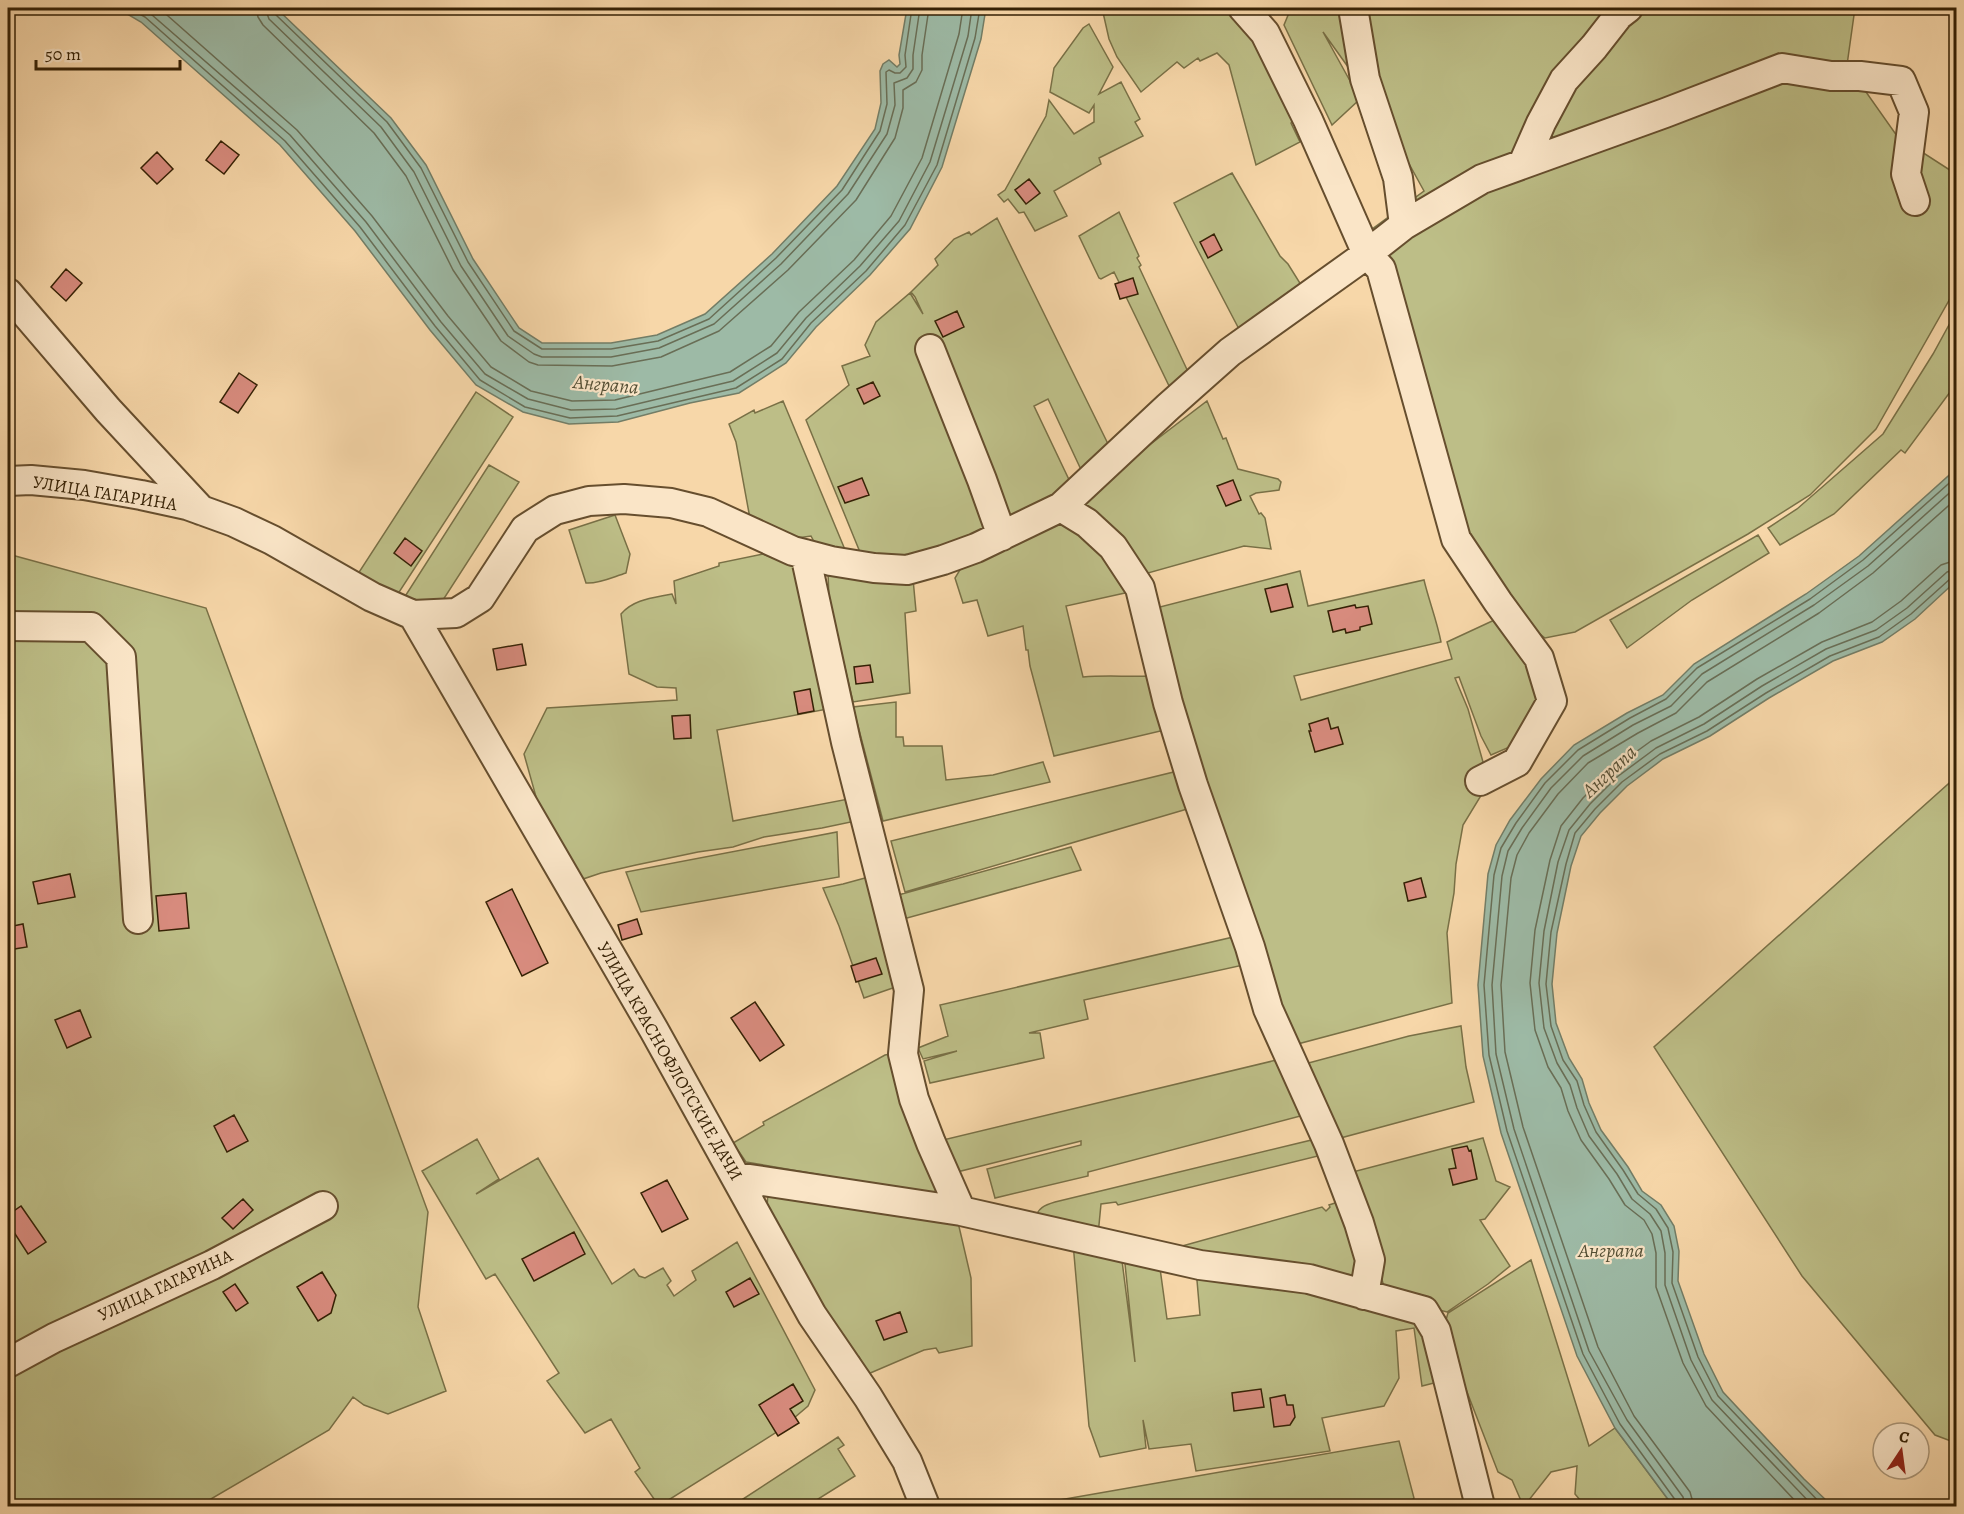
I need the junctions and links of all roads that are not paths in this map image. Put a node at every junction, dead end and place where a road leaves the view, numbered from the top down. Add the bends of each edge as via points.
1 (1243, 8) edge
2 (1353, 8) edge
3 (1628, 8) edge
4 (1271, 20) edge
5 (1523, 164) junction
6 (1915, 201) dead end
7 (1404, 225) junction
8 (1367, 254) junction
9 (8, 293) edge
10 (930, 350) dead end
11 (8, 480) edge
12 (1061, 507) junction
13 (201, 510) junction
14 (1002, 536) junction
15 (805, 554) junction
16 (413, 615) junction
17 (8, 626) edge
18 (1480, 781) dead end
19 (138, 919) dead end
20 (736, 1177) junction
21 (323, 1206) dead end
22 (961, 1211) junction
23 (1364, 1295) junction
24 (8, 1363) edge
25 (925, 1506) edge
26 (1480, 1506) edge

1 - 4 street
2 - 7 street via 1365,79 1398,178
3 - 5 street via 1564,80
4 - 8 street via 1308,120
5 - 6 street via 1782,68 1901,81 1914,112 1906,174
5 - 7 street via 1482,179
7 - 8 street
8 - 12 street via 1230,352
8 - 18 street via 1381,269 1456,539 1539,658 1552,701 1517,762
9 - 13 street via 108,410
10 - 14 street
11 - 13 street, УЛИЦА ГАГАРИНА via 84,485
12 - 14 street
12 - 23 street via 1087,522 1113,547 1140,588 1168,703 1268,1009 1329,1144 1359,1223 1370,1260
13 - 16 street via 272,540 372,597
14 - 15 street via 907,570 874,568
15 - 16 street via 708,512 680,505 624,499 589,501 555,510 525,529 480,598 456,613
15 - 22 street via 846,742 909,990 903,1054 914,1099
16 - 20 street, УЛИЦА КРАСНОФЛОТСКИЕ ДАЧИ
17 - 19 street via 91,627 121,657
20 - 22 street
20 - 25 street, УЛИЦА КРАСНОФЛОТСКИЕ ДАЧИ via 812,1315 907,1461
21 - 24 street, УЛИЦА ГАГАРИНА
22 - 23 street via 1200,1265 1309,1279
23 - 26 street via 1424,1311 1436,1331

